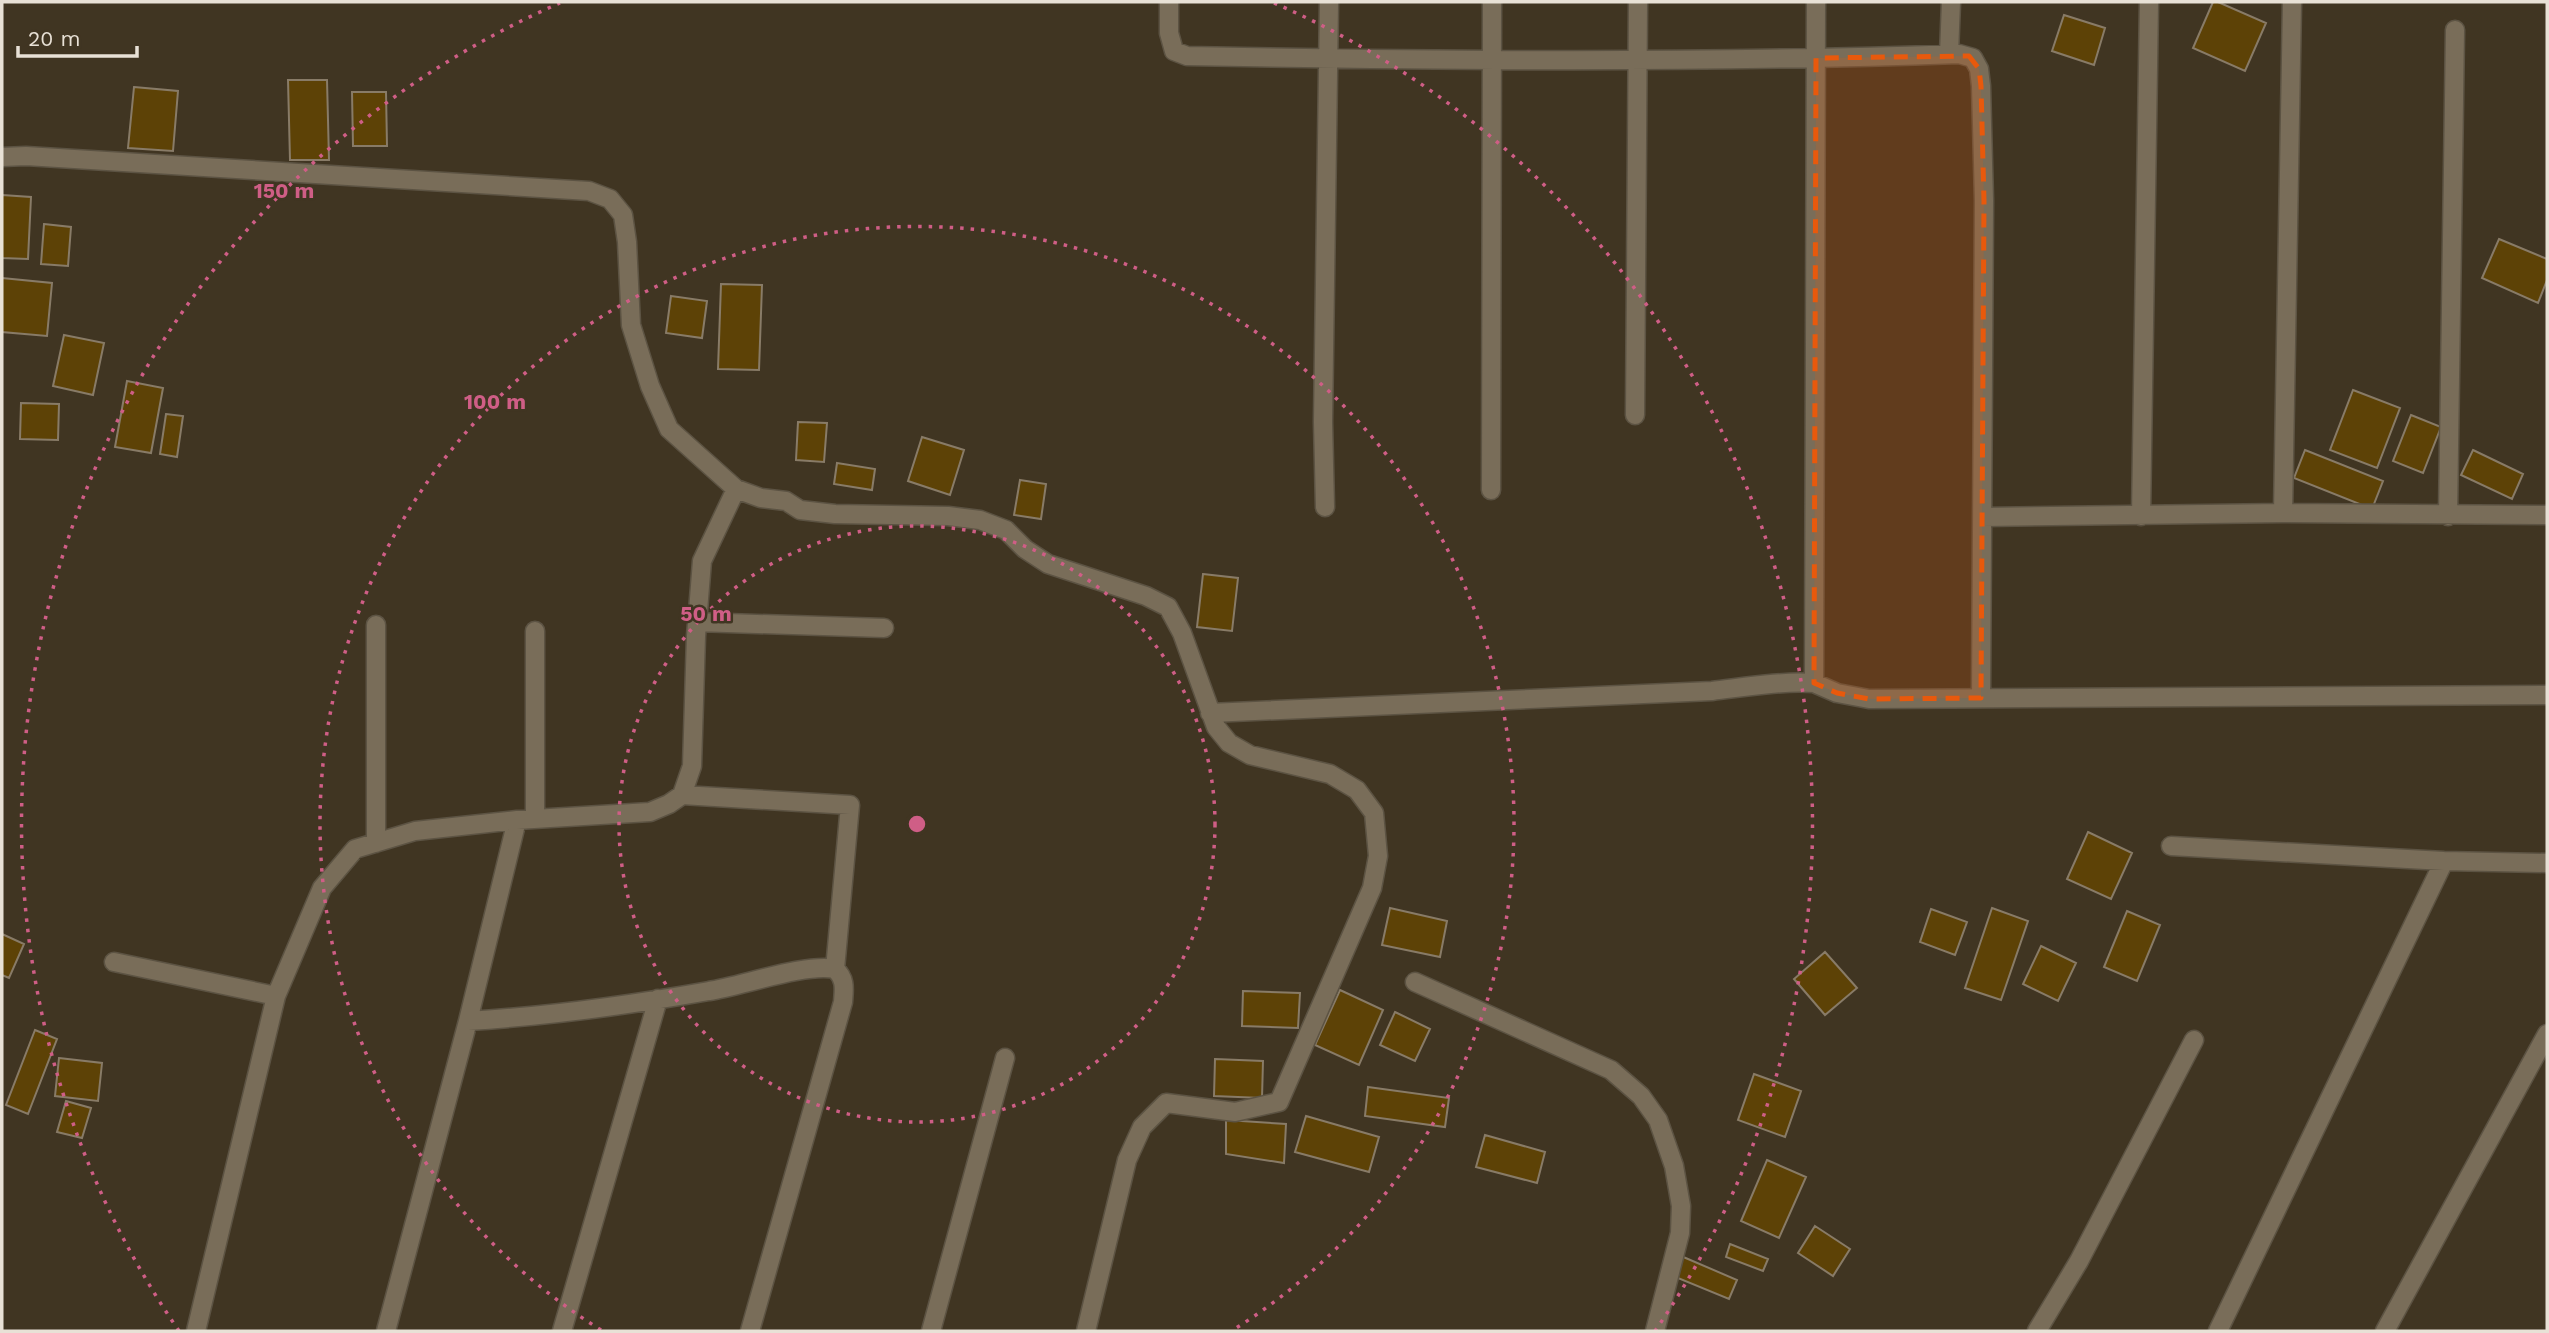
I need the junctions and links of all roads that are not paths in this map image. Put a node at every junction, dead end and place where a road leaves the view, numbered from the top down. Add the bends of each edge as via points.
1 (1169, 2) edge
2 (1329, 2) edge
3 (1492, 2) edge
4 (1638, 2) edge
5 (1816, 2) edge
6 (1951, 2) edge
7 (2149, 2) edge
8 (2291, 2) edge
9 (2455, 30) dead end
10 (1949, 54) junction
11 (1328, 58) junction
12 (1637, 58) junction
13 (1816, 58) junction
14 (1491, 61) junction
15 (2, 157) edge
16 (1635, 415) dead end
17 (736, 489) junction
18 (1491, 490) dead end
19 (1325, 507) dead end
20 (2283, 513) junction
21 (2547, 514) edge
22 (2141, 516) junction
23 (2448, 516) junction
24 (1983, 517) junction
25 (697, 622) junction
26 (376, 625) dead end
27 (884, 628) dead end
28 (535, 631) dead end
29 (1814, 683) junction
30 (2547, 695) edge
31 (1981, 698) junction
32 (1210, 713) junction
33 (682, 795) junction
34 (526, 820) junction
35 (376, 843) junction
36 (2171, 846) dead end
37 (2444, 861) junction
38 (2547, 863) edge
39 (114, 962) dead end
40 (835, 969) junction
41 (1416, 982) dead end
42 (276, 996) junction
43 (658, 999) junction
44 (468, 1021) junction
45 (2547, 1034) edge
46 (2194, 1040) dead end
47 (1005, 1058) dead end
48 (196, 1331) edge
49 (386, 1331) edge
50 (562, 1331) edge
51 (750, 1331) edge
52 (931, 1331) edge
53 (1086, 1331) edge
54 (1655, 1331) edge
55 (2037, 1331) edge
56 (2218, 1331) edge
57 (2385, 1331) edge

1 - 11 street via 1174,51 1187,56
2 - 11 street
3 - 14 street
4 - 12 street
5 - 13 street
6 - 10 street
7 - 22 street
8 - 20 street
9 - 23 street
10 - 13 street
10 - 24 street via 1973,58 1981,86
11 - 14 street
11 - 19 street
12 - 13 street
12 - 14 street
12 - 16 street
13 - 29 street
14 - 18 street
15 - 17 street via 589,191 610,199 622,215 631,325 650,386 669,429
17 - 25 street via 702,561
17 - 32 street via 786,501 800,510 980,520 1006,530 1048,564 1146,596 1168,607
20 - 22 street
20 - 23 street
21 - 23 street
22 - 24 street
24 - 31 street
25 - 27 street
25 - 33 street via 692,766
26 - 35 street
28 - 34 street
29 - 31 street via 1869,699
29 - 32 street
30 - 31 street
32 - 53 street via 1229,743 1250,755 1330,774 1357,790 1374,813 1378,856 1372,888 1279,1102 1235,1112 1166,1103 1142,1126 1126,1160
33 - 34 street via 650,812
33 - 40 street via 850,805
34 - 35 street via 415,831
34 - 44 street
35 - 42 street via 355,849 322,888
36 - 37 street
37 - 38 street
37 - 56 street
39 - 42 street
40 - 43 street via 814,968
40 - 51 street via 844,983 844,1002
41 - 54 street via 1611,1070 1641,1096 1658,1120 1674,1166 1682,1214
42 - 48 street
43 - 44 street
43 - 50 street
44 - 49 street
45 - 57 street
46 - 55 street via 2080,1261
47 - 52 street

